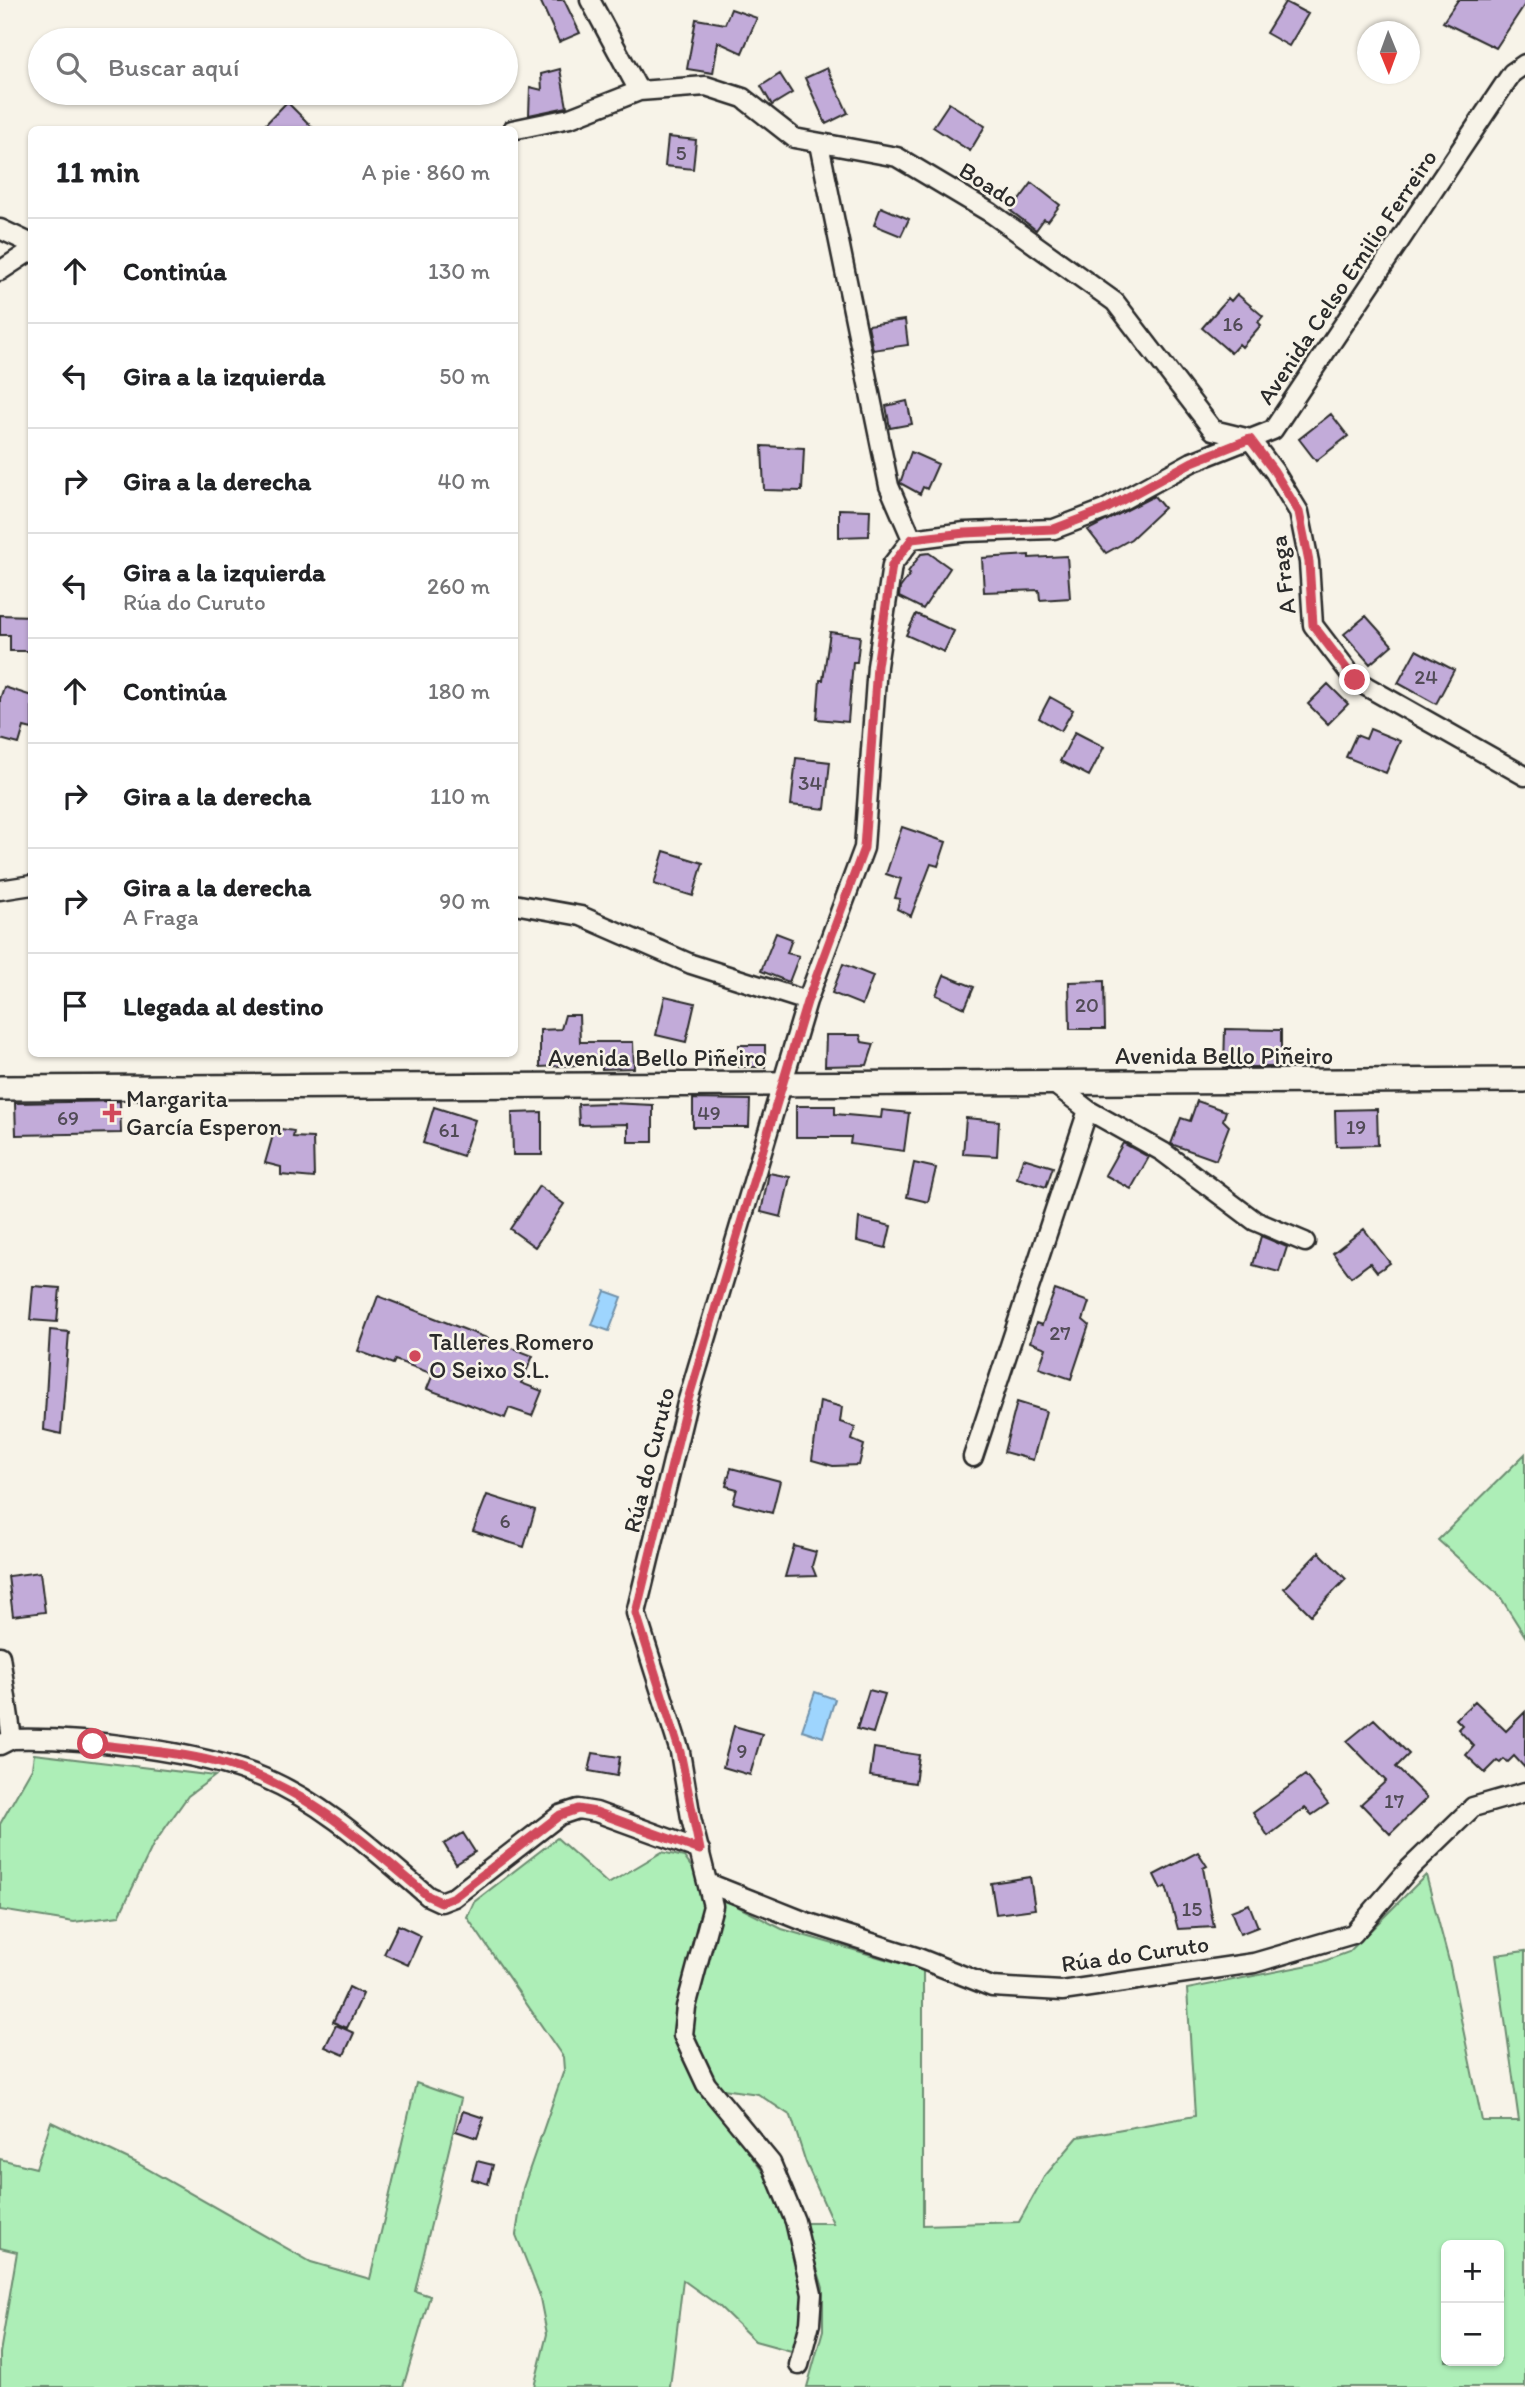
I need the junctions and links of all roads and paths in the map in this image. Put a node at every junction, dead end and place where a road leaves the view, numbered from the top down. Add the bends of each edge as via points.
1 (590, 0) edge
2 (1525, 64) edge
3 (639, 91) junction
4 (518, 129) edge
5 (819, 144) junction
6 (0, 229) edge
7 (28, 242) edge
8 (28, 253) edge
9 (0, 271) edge
10 (1250, 439) junction
11 (912, 539) junction
12 (1525, 776) edge
13 (28, 886) edge
14 (0, 890) edge
15 (518, 905) edge
16 (807, 1002) junction
17 (1525, 1080) edge
18 (783, 1083) junction
19 (1053, 1083) junction
20 (0, 1088) edge
21 (1088, 1110) junction
22 (1305, 1242) dead end
23 (973, 1457) dead end
24 (0, 1656) edge
25 (6, 1742) edge
26 (1525, 1792) edge
27 (700, 1850) junction
28 (708, 1883) junction
29 (799, 2365) dead end

1 - 3 street
2 - 10 street, Avenida Celso Emilio Ferreiro via 1512,73 1273,430
3 - 4 street, Boado via 570,118
3 - 5 street, Boado via 706,86 743,98 794,138
5 - 10 street, Boado via 897,157 991,213 1115,302 1213,430
5 - 11 street via 889,486
6 - 7 street
8 - 9 street
10 - 11 street, Avenida Celso Emilio Ferreiro via 1192,462 1104,510 1054,529
10 - 12 street, A Fraga via 1299,512 1309,562 1313,625 1355,680
11 - 16 street via 892,565 877,666 864,848
13 - 14 street
15 - 16 street via 581,916 691,964
16 - 18 street
17 - 19 street, Avenida Bello Piñeiro
18 - 19 street, Avenida Bello Piñeiro
18 - 20 street, Avenida Bello Piñeiro
18 - 27 street, Rúa do Curuto via 687,1403 636,1613 680,1752
19 - 21 street
21 - 22 street via 1163,1152 1255,1221
21 - 23 street
24 - 25 street
25 - 27 street via 35,1738 153,1751 217,1762 265,1779 341,1823 441,1902 454,1897 560,1815 578,1809
26 - 28 street, Rúa do Curuto via 1473,1807 1410,1868 1353,1934 1254,1963 1062,1991 992,1987
27 - 28 street, Rúa do Curuto
28 - 29 street, Rúa do Curuto via 711,1923 686,2007 683,2035 706,2084 771,2163 795,2221 811,2294 810,2323

